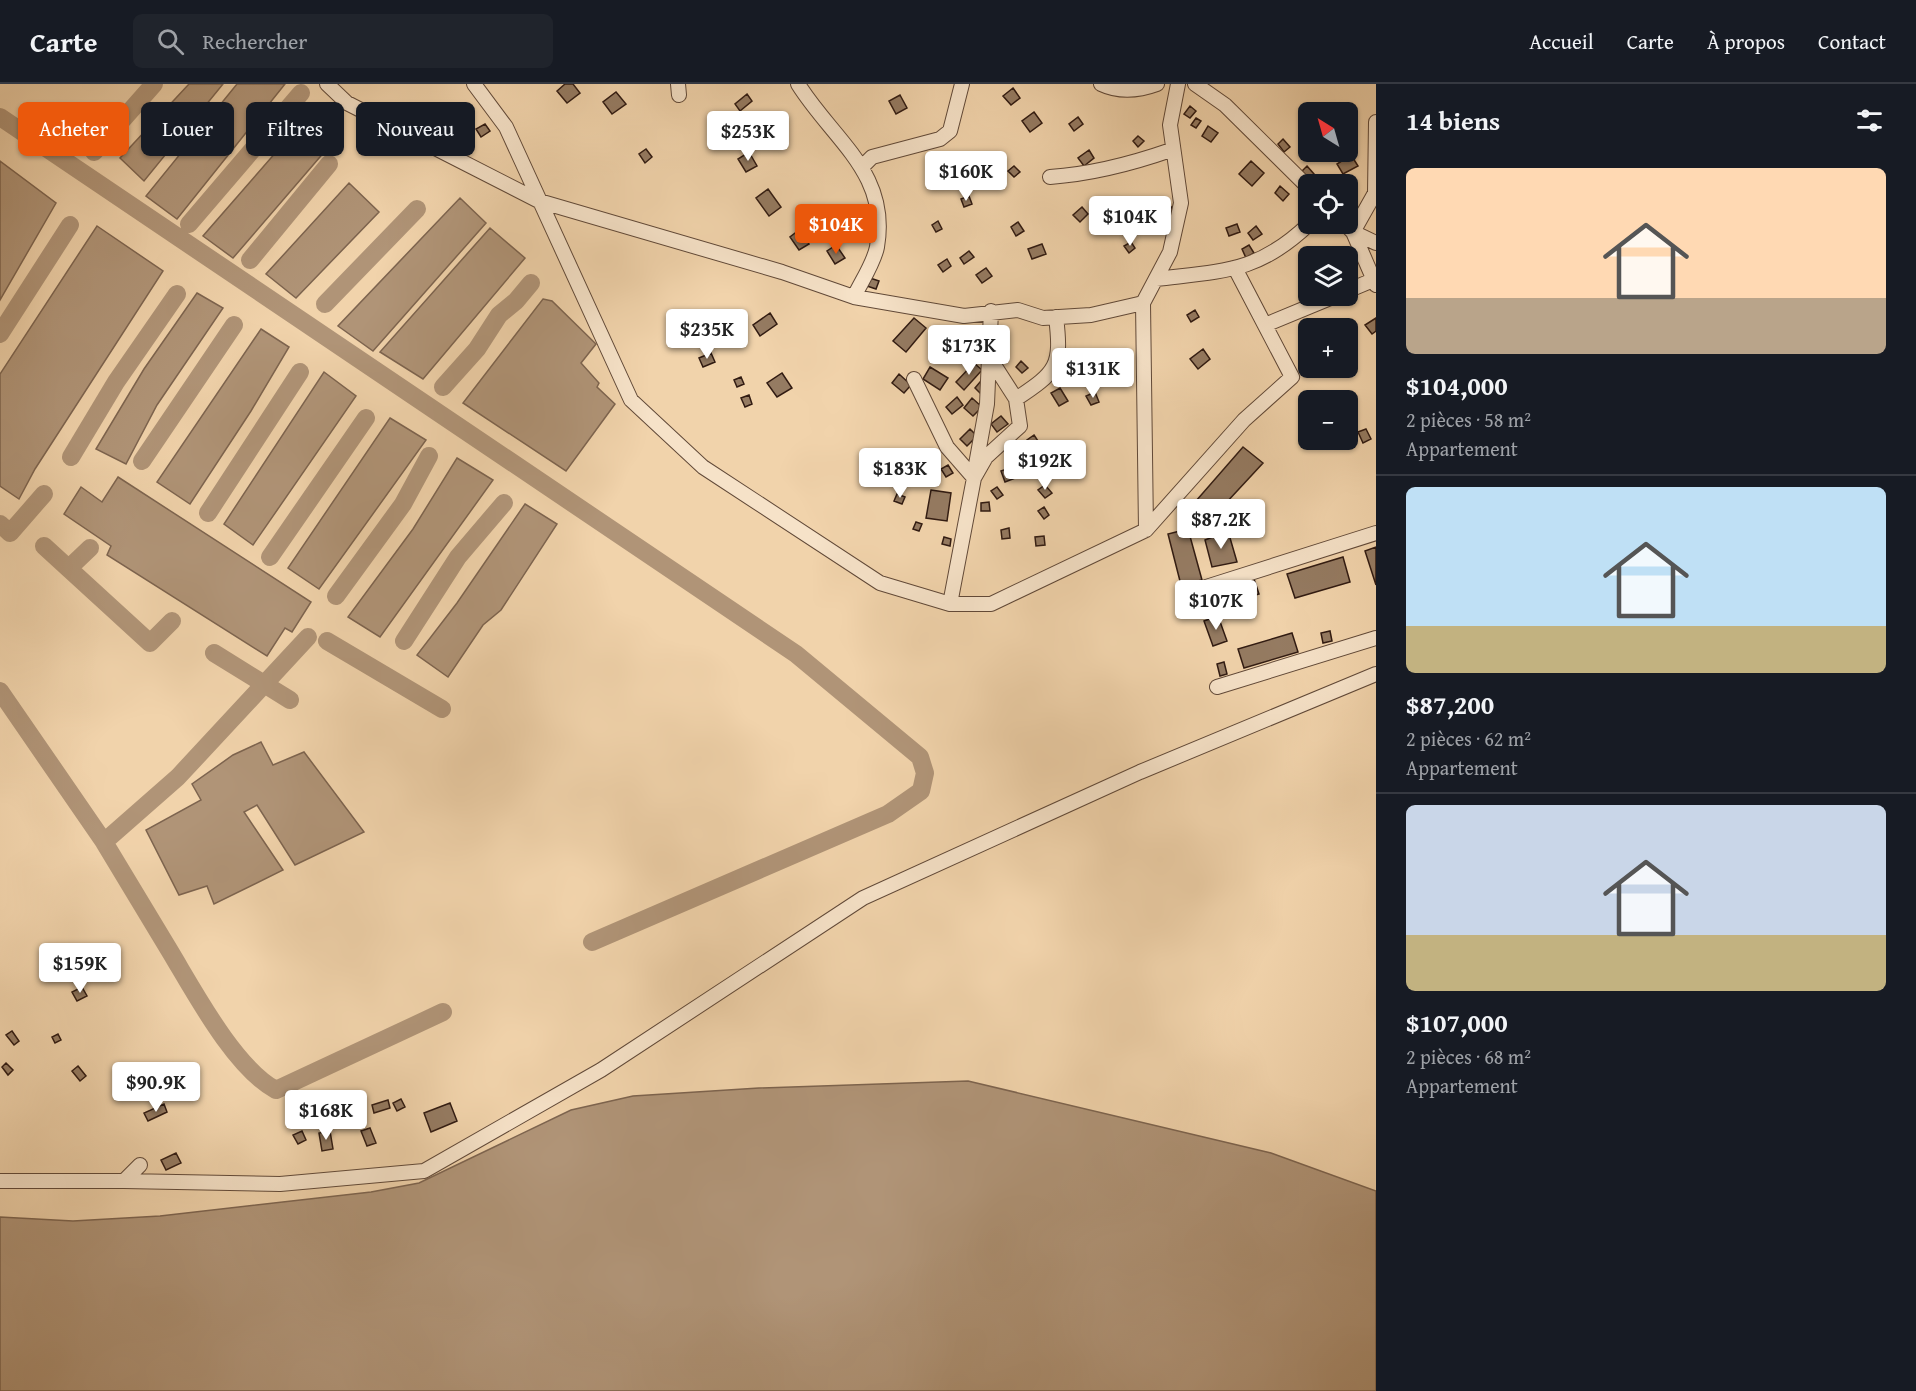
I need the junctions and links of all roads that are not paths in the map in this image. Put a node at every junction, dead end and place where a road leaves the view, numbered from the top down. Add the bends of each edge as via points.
1 (327, 84) edge
2 (474, 84) edge
3 (798, 84) edge
4 (962, 84) edge
5 (1101, 84) edge
6 (1157, 84) edge
7 (1178, 84) edge
8 (1195, 84) edge
9 (1376, 122) edge
10 (1172, 150) junction
11 (862, 167) junction
12 (1050, 177) dead end
13 (1298, 177) edge
14 (539, 201) junction
15 (1358, 216) edge
16 (1358, 229) edge
17 (1376, 230) edge
18 (1298, 233) edge
19 (1358, 233) edge
20 (1352, 234) edge
21 (1376, 243) edge
22 (1236, 270) junction
23 (1156, 279) junction
24 (1375, 282) edge
25 (1358, 287) edge
26 (854, 297) junction
27 (1143, 303) junction
28 (1311, 306) edge
29 (991, 311) junction
30 (1056, 317) junction
31 (1264, 325) junction
32 (989, 357) junction
33 (914, 379) dead end
34 (1016, 399) junction
35 (974, 478) junction
36 (1146, 530) junction
37 (1376, 533) edge
38 (1206, 587) dead end
39 (950, 604) junction
40 (1376, 638) edge
41 (1376, 674) edge
42 (1217, 687) dead end
43 (140, 1165) dead end
44 (0, 1181) edge
45 (124, 1181) junction

1 - 14 street via 347,103
2 - 14 street via 506,127
3 - 11 street
4 - 11 street via 950,130 940,139 872,157
5 - 6 street via 1115,90 1144,89
7 - 10 street via 1170,125
8 - 13 street via 1225,105
9 - 15 street via 1375,193
10 - 12 street via 1131,164
10 - 23 street via 1181,203 1170,252
11 - 26 street via 872,182 877,204 877,248
14 - 26 street
14 - 39 street via 631,400 703,467 880,584
16 - 17 street
18 - 22 street via 1268,256
19 - 21 street
20 - 24 street
22 - 23 street
22 - 31 street
23 - 27 street
24 - 25 street
26 - 29 street via 964,316
27 - 30 street via 1091,315
27 - 36 street
28 - 31 street
29 - 30 street via 1018,310 1043,318
29 - 32 street
30 - 34 street via 1060,349 1057,361 1044,381
31 - 36 street via 1292,377 1244,420
32 - 34 street
32 - 35 street via 987,404
33 - 35 street via 947,447
34 - 35 street via 1020,426 986,458
35 - 39 street
36 - 39 street via 991,604
37 - 38 street
40 - 42 street
41 - 45 street via 1140,772 863,898 602,1070 424,1171 280,1184
43 - 45 street
44 - 45 street

